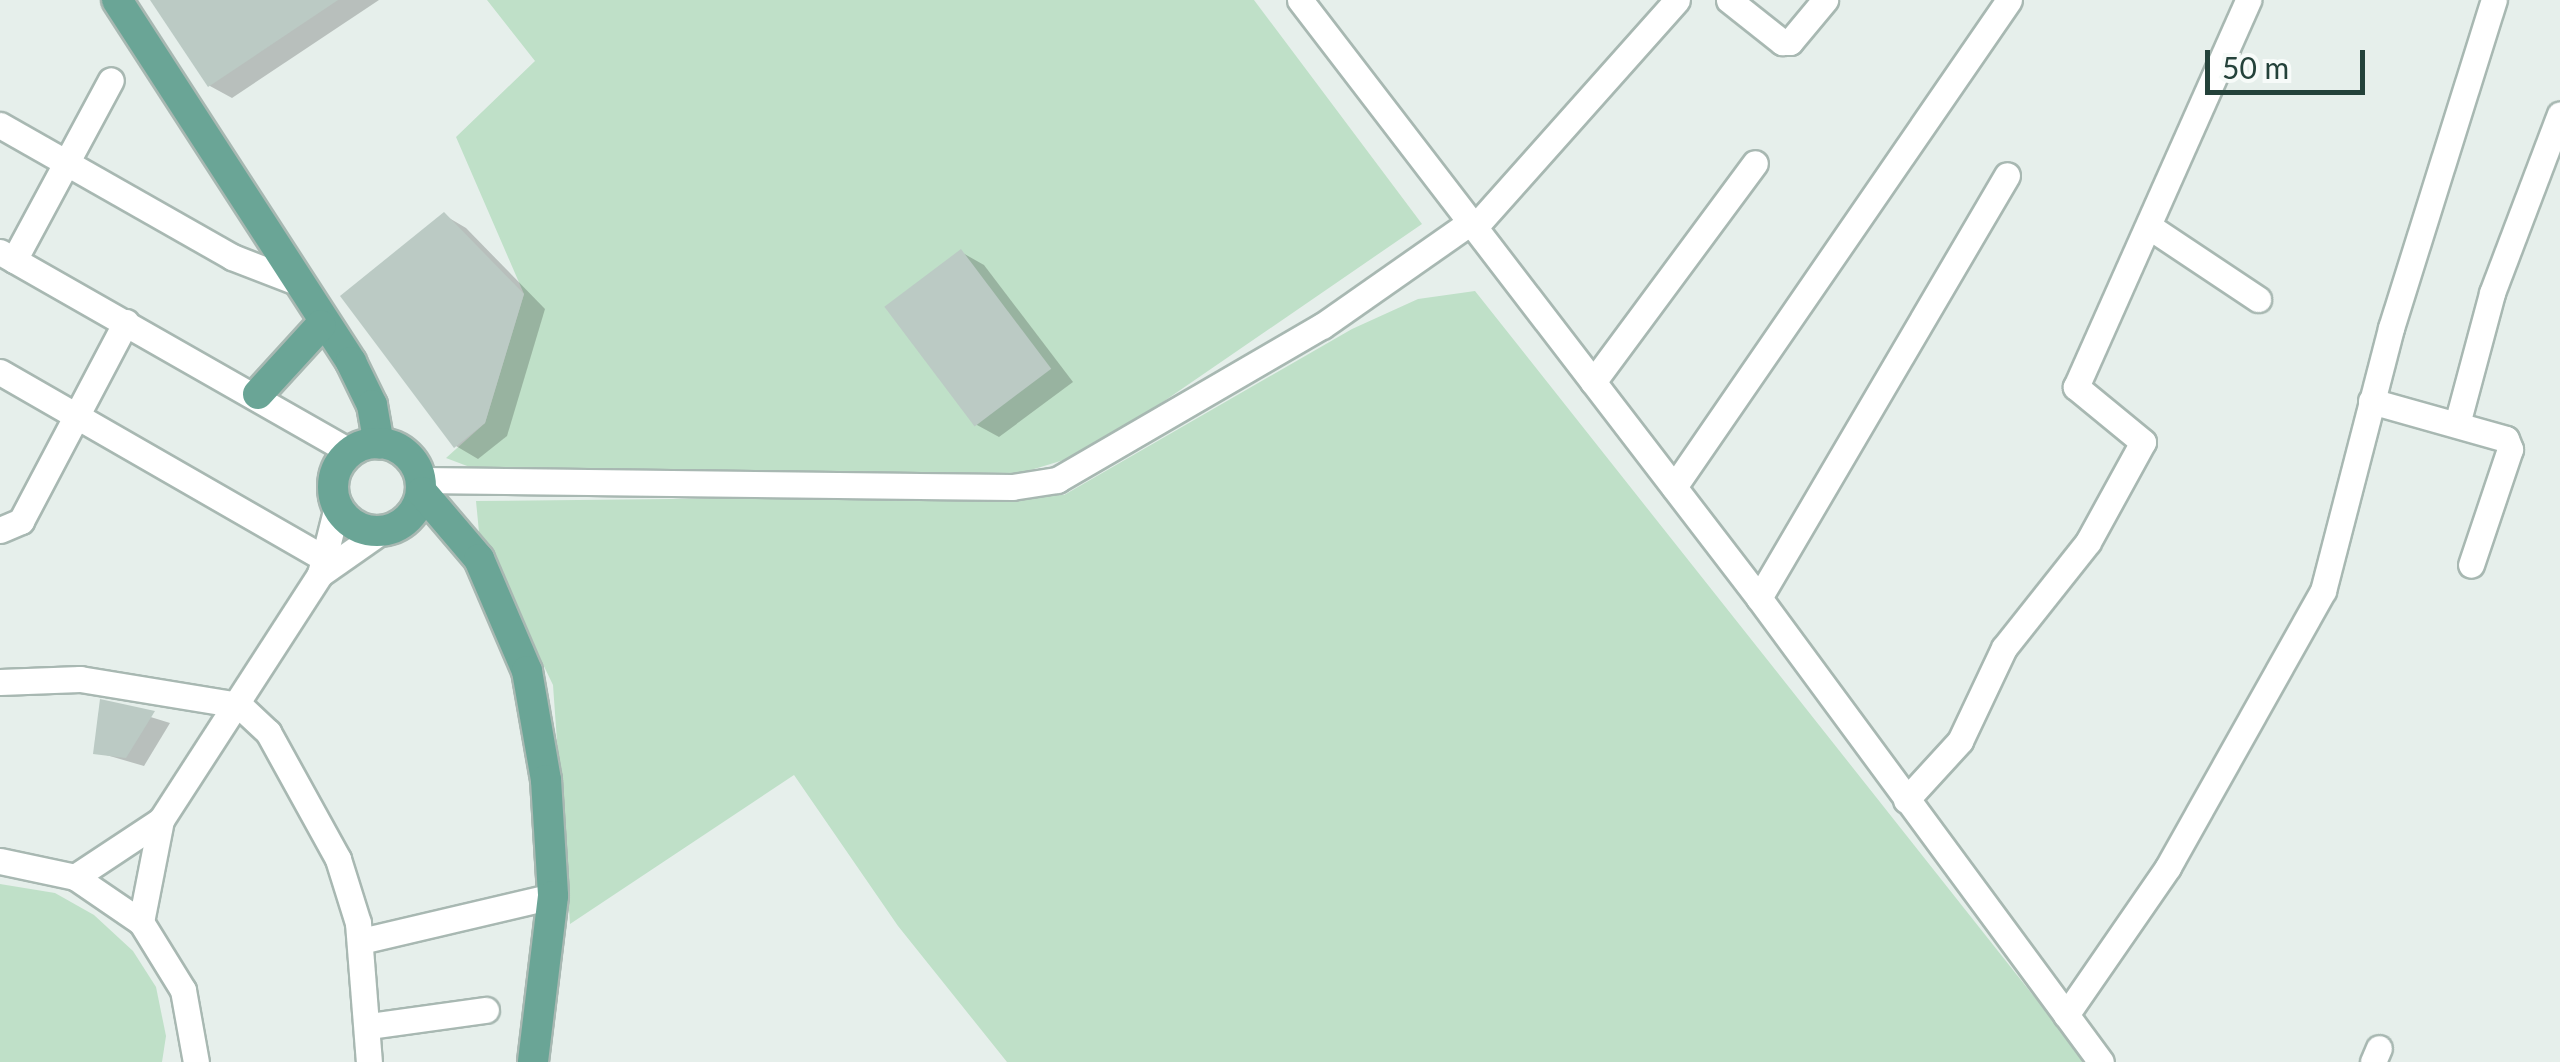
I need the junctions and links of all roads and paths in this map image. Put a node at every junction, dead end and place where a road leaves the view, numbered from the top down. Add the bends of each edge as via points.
1 (117, 0) edge
2 (1300, 0) edge
3 (1676, 0) edge
4 (1729, 0) edge
5 (1825, 0) edge
6 (2009, 0) edge
7 (2248, 0) edge
8 (2494, 0) edge
9 (112, 80) dead end
10 (2560, 114) edge
11 (0, 126) edge
12 (67, 162) junction
13 (1755, 163) dead end
14 (2007, 175) dead end
15 (1471, 225) junction
16 (2150, 227) junction
17 (7, 256) edge
18 (294, 282) junction
19 (2258, 298) dead end
20 (126, 322) junction
21 (321, 325) junction
22 (0, 372) edge
23 (1592, 382) junction
24 (258, 394) junction
25 (2371, 401) junction
26 (77, 414) junction
27 (2457, 424) junction
28 (380, 442) junction
29 (350, 452) junction
30 (422, 486) junction
31 (1674, 487) junction
32 (337, 507) junction
33 (0, 530) edge
34 (380, 532) junction
35 (321, 565) junction
36 (2471, 565) dead end
37 (1759, 598) junction
38 (0, 682) edge
39 (239, 705) junction
40 (1906, 800) junction
41 (161, 820) junction
42 (0, 862) edge
43 (74, 877) junction
44 (554, 896) junction
45 (141, 922) junction
46 (361, 941) junction
47 (486, 1010) dead end
48 (2066, 1015) junction
49 (370, 1026) junction
50 (196, 1062) edge
51 (368, 1062) edge
52 (532, 1062) edge
53 (2101, 1062) edge

1 - 18 main road
2 - 15 street
3 - 15 street
4 - 5 street via 1790,42
6 - 31 street
7 - 16 street
8 - 25 street
9 - 12 street
10 - 27 street via 2492,293
11 - 12 street
12 - 17 street
12 - 18 street via 232,257
13 - 23 street
14 - 37 street
15 - 23 street
15 - 30 street via 1322,326 1057,480 1012,487
16 - 19 street
16 - 40 street via 2076,388 2143,442 2088,542 2004,648 1960,741
17 - 20 street
18 - 21 main road
20 - 24 street
20 - 26 street
21 - 24 main road
21 - 28 main road via 351,362
22 - 26 street
23 - 31 street
24 - 29 street
25 - 27 street
25 - 48 street via 2323,591 2301,640 2168,867
26 - 33 street via 21,521
26 - 35 street
27 - 36 street via 2506,439 2510,449
28 - 29 main road
28 - 30 main road via 407,454
29 - 32 main road via 334,478
30 - 34 main road via 408,520
30 - 44 main road via 479,559 526,671 546,780
31 - 37 street
32 - 34 main road via 348,522
32 - 35 street
34 - 35 street
35 - 39 street
37 - 40 street
38 - 39 street via 80,678
39 - 41 street
39 - 46 street via 268,732 306,796 338,858
40 - 48 street
41 - 43 street
41 - 45 street
42 - 43 street
43 - 45 street
44 - 46 street
44 - 52 main road
45 - 50 street via 183,990
46 - 49 street
47 - 49 street
48 - 53 street
49 - 51 street

